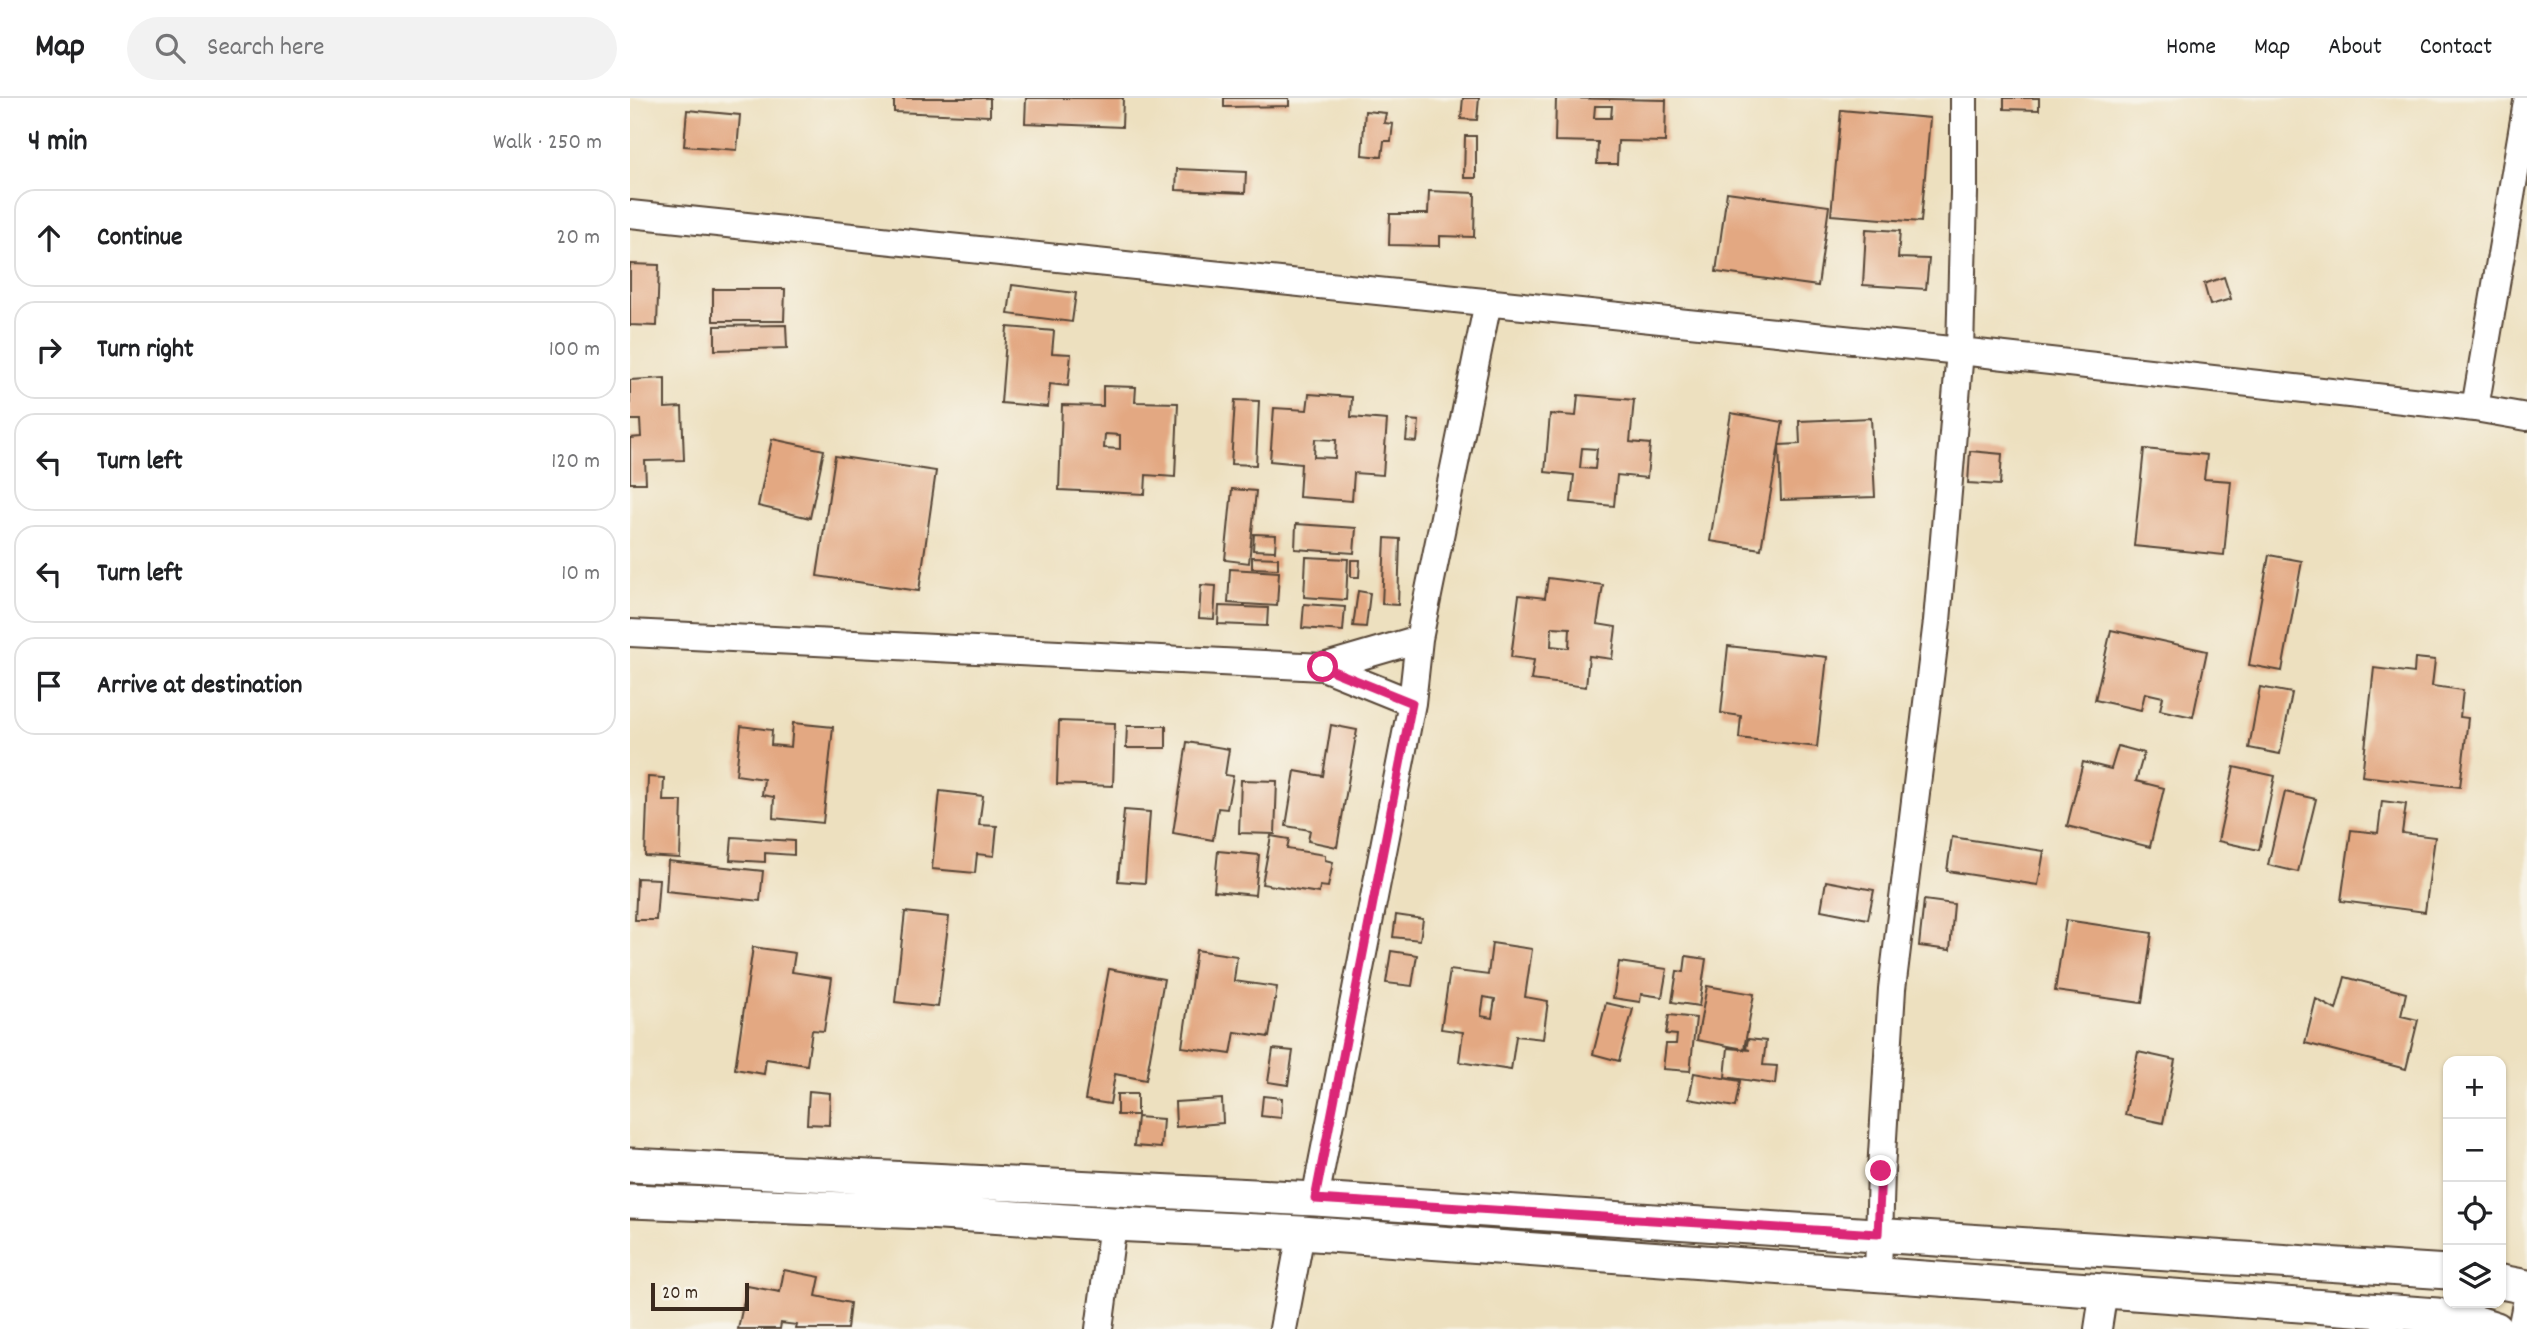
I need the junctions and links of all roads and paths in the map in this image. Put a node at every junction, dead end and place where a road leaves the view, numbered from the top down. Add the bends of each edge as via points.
1 (1964, 98) edge
2 (2527, 102) edge
3 (630, 214) edge
4 (1488, 302) junction
5 (1960, 351) junction
6 (2475, 408) junction
7 (2527, 417) edge
8 (630, 632) edge
9 (1419, 639) junction
10 (1323, 667) junction
11 (1412, 703) junction
12 (630, 1165) edge
13 (1315, 1199) junction
14 (630, 1201) edge
15 (1113, 1224) junction
16 (1301, 1233) junction
17 (1878, 1234) junction
18 (2443, 1272) edge
19 (1878, 1274) junction
20 (2506, 1283) edge
21 (2527, 1287) edge
22 (2105, 1290) junction
23 (2527, 1299) edge
24 (1099, 1329) edge
25 (1283, 1329) edge
26 (2098, 1329) edge
27 (2496, 1329) edge
28 (2521, 1329) edge

1 - 5 street
2 - 6 street
3 - 4 street
4 - 5 street
4 - 9 street
5 - 6 street
5 - 17 street via 1937,621 1892,989
6 - 7 street
8 - 10 street
9 - 10 street
9 - 11 street
10 - 11 street
11 - 13 street
12 - 13 street
13 - 17 street
14 - 15 street
15 - 16 street
15 - 24 street
16 - 19 street
16 - 25 street
17 - 18 street
17 - 19 street
19 - 22 street
20 - 21 street
22 - 26 street
22 - 27 street via 2437,1315
23 - 28 street

